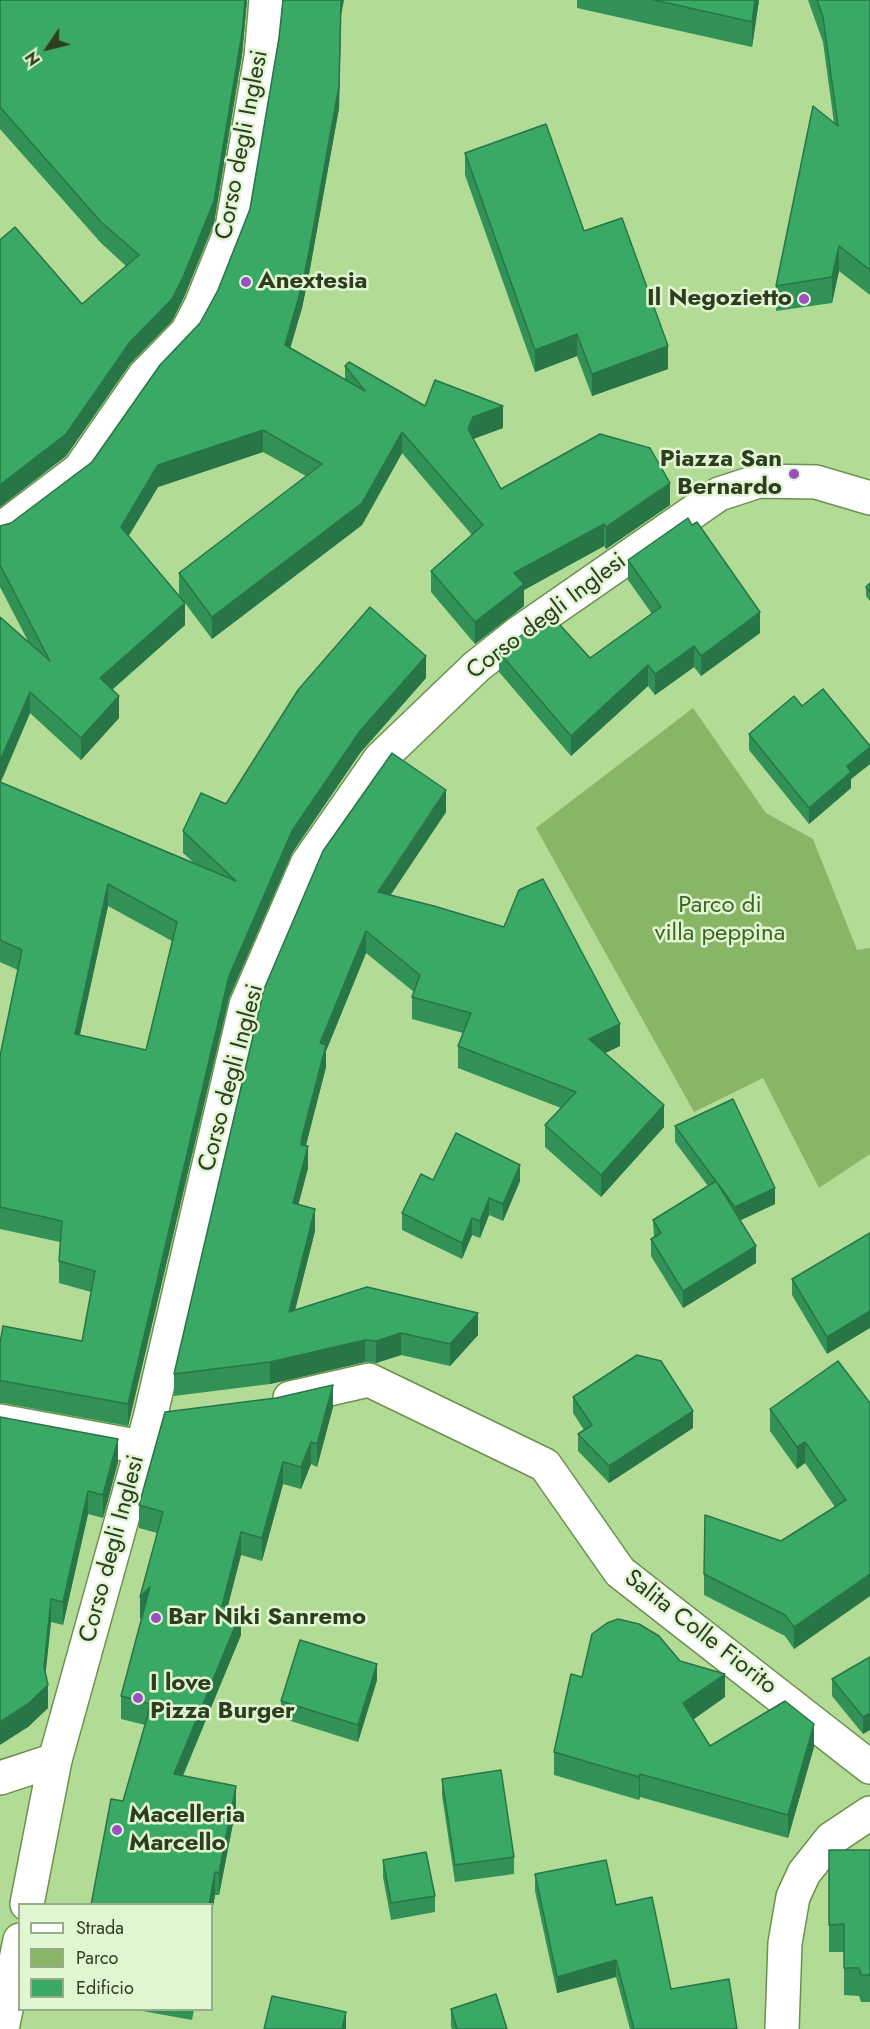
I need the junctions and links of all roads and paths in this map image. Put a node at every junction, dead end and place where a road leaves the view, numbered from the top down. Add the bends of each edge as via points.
1 (266, 0) edge
2 (870, 498) edge
3 (0, 531) edge
4 (261, 1403) edge
5 (183, 1413) edge
6 (0, 1421) edge
7 (146, 1433) junction
8 (55, 1760) junction
9 (870, 1767) edge
10 (0, 1778) edge
11 (870, 1813) edge
12 (27, 1903) edge
13 (18, 1950) edge
14 (2, 2029) edge
15 (782, 2029) edge

1 - 3 street, Corso degli Inglesi via 261,57 232,228 201,305 187,332 146,375 80,469
2 - 7 street, Corso degli Inglesi via 816,482 759,481 719,494 520,632 476,667 380,759 307,864 246,1005
4 - 9 street, Salita Colle Fiorito via 369,1380 545,1464 620,1572
5 - 7 street
6 - 7 street
7 - 8 street, Corso degli Inglesi
8 - 10 street
8 - 12 street, Corso degli Inglesi
11 - 15 street via 831,1839 804,1873 794,1897 785,1943
13 - 14 street

